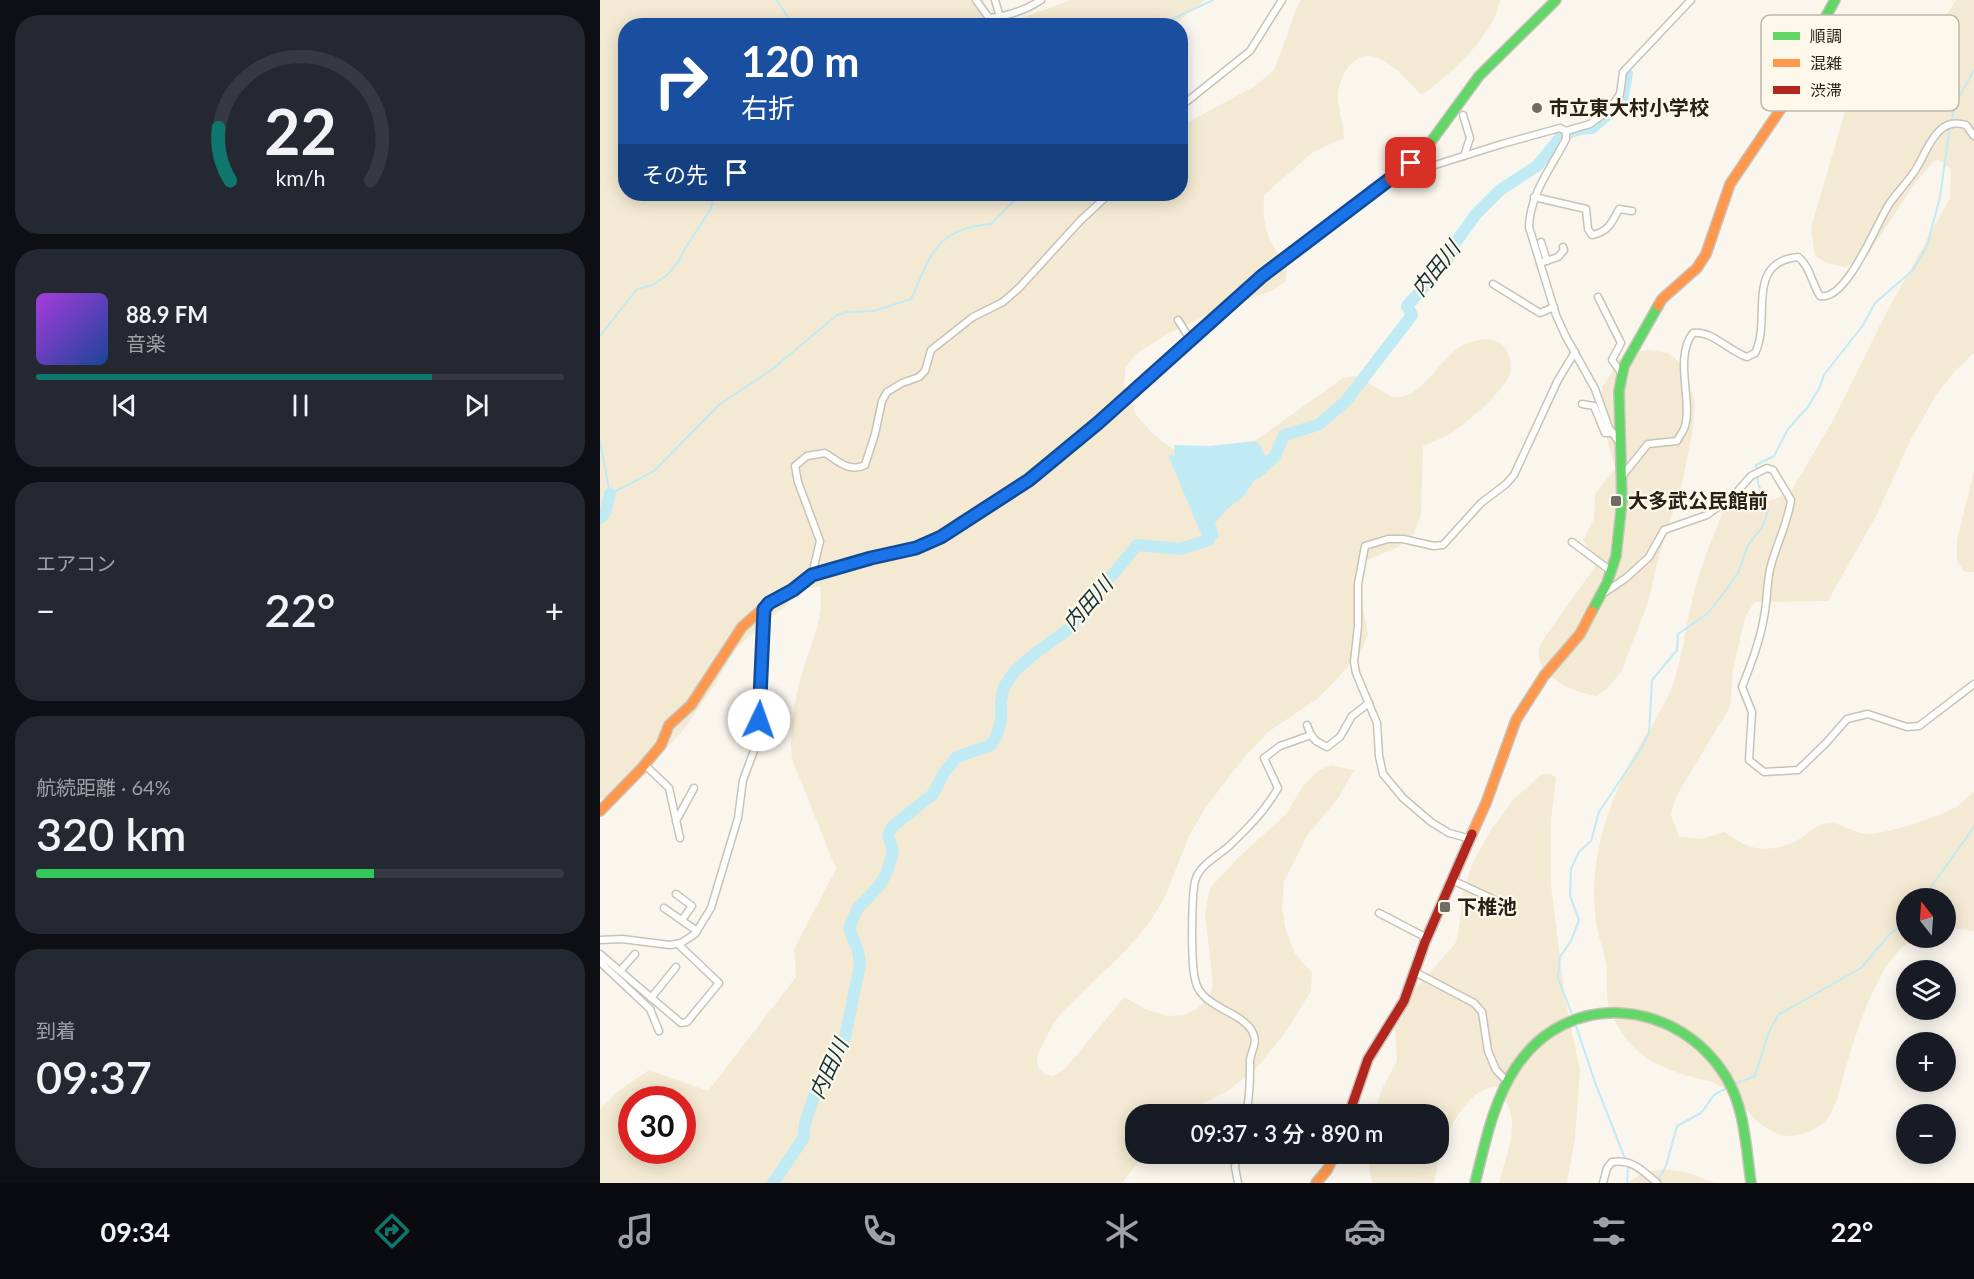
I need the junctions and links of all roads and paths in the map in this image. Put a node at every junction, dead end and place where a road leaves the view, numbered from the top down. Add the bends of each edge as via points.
1 (976, 0) edge
2 (995, 0) edge
3 (1041, 0) edge
4 (1282, 0) edge
5 (1556, 0) edge
6 (1691, 0) edge
7 (1835, 0) edge
8 (1828, 15) edge
9 (1000, 17) junction
10 (1188, 101) edge
11 (1780, 111) edge
12 (1463, 115) dead end
13 (1566, 131) junction
14 (1974, 136) edge
15 (1464, 156) junction
16 (1411, 163) junction
17 (1534, 197) junction
18 (1101, 201) edge
19 (1632, 211) dead end
20 (1541, 242) dead end
21 (1563, 247) dead end
22 (1543, 262) junction
23 (1493, 284) dead end
24 (1598, 297) dead end
25 (1554, 307) junction
26 (1178, 320) dead end
27 (1190, 339) junction
28 (1575, 352) junction
29 (1623, 374) junction
30 (1582, 404) dead end
31 (1613, 433) junction
32 (1622, 447) junction
33 (1623, 475) junction
34 (1572, 542) dead end
35 (1611, 572) junction
36 (812, 575) junction
37 (1602, 595) junction
38 (764, 609) junction
39 (1974, 684) edge
40 (1369, 703) junction
41 (1308, 726) dead end
42 (1311, 735) junction
43 (645, 765) junction
44 (694, 788) dead end
45 (600, 811) edge
46 (676, 820) junction
47 (680, 838) dead end
48 (1471, 839) junction
49 (1452, 880) junction
50 (676, 894) dead end
51 (1495, 900) dead end
52 (664, 908) dead end
53 (1379, 913) dead end
54 (682, 920) junction
55 (697, 931) junction
56 (1427, 938) junction
57 (600, 940) edge
58 (678, 944) junction
59 (600, 954) edge
60 (634, 954) dead end
61 (600, 962) edge
62 (676, 967) dead end
63 (620, 971) junction
64 (1415, 972) junction
65 (651, 998) junction
66 (659, 1030) dead end
67 (1506, 1081) junction
68 (1247, 1104) edge
69 (1352, 1104) edge
70 (1235, 1164) edge
71 (1330, 1164) edge
72 (1655, 1181) edge
73 (1238, 1183) edge
74 (1316, 1183) edge
75 (1475, 1183) edge
76 (1603, 1183) edge
77 (1751, 1183) edge

1 - 9 street via 989,18
2 - 9 street
3 - 9 street
4 - 10 street via 1250,51
5 - 16 street via 1479,76
6 - 13 street via 1623,72 1620,94 1609,110 1590,124
7 - 8 street
11 - 29 street via 1730,184 1706,254 1697,268 1662,299
12 - 15 street via 1470,138
13 - 15 street via 1560,128
13 - 17 street via 1566,140
14 - 33 street via 1966,125 1952,124 1934,138 1889,205 1858,265 1834,294 1820,296 1805,262 1798,258 1776,263 1762,294 1755,353 1747,357 1703,332 1693,333 1688,340 1684,372 1684,430 1677,441 1648,444
15 - 16 street via 1416,171
16 - 27 street via 1262,276
17 - 19 street via 1586,209 1592,235 1609,228 1619,209
17 - 22 street via 1529,227
18 - 36 street via 1003,302 973,317 931,350 919,378 887,392 865,465 858,469 848,467 825,453 807,456 795,466 820,541
20 - 22 street
21 - 22 street via 1562,255
22 - 25 street
23 - 25 street via 1540,313
24 - 29 street via 1621,343 1612,360
25 - 28 street
26 - 27 street
27 - 36 street via 1074,444 978,514 916,548
28 - 31 street
28 - 40 street via 1558,380 1515,475 1480,504 1443,544 1388,539 1365,546 1358,584 1354,662
29 - 32 street via 1619,390
30 - 31 street via 1594,406 1605,433
31 - 32 street
32 - 33 street
33 - 35 street
34 - 35 street
35 - 37 street
36 - 38 street
37 - 39 street via 1649,557 1664,530 1707,515 1752,475 1767,468 1773,470 1791,500 1788,520 1771,563 1758,647 1742,687 1752,712 1749,760 1764,772 1798,770 1847,719 1868,714 1907,727 1919,726
37 - 48 street via 1580,634 1544,676 1516,720
38 - 43 street via 742,627 691,705 669,725 661,745
38 - 55 street via 758,740 743,780 738,818 716,895
40 - 42 street via 1352,716 1340,737 1327,747
40 - 48 street via 1377,723 1383,774 1431,822 1449,833
41 - 42 street
42 - 68 street via 1280,746 1264,758 1278,788 1268,806 1238,838 1200,869 1195,881 1195,979 1202,994 1241,1020 1253,1033
43 - 45 street
43 - 46 street via 669,788
44 - 46 street
46 - 47 street
48 - 49 street
49 - 51 street
49 - 56 street
50 - 54 street via 692,906
52 - 54 street
53 - 56 street
54 - 55 street
55 - 58 street
56 - 64 street
57 - 58 street
58 - 65 street via 719,983 687,1022 681,1023
59 - 63 street
60 - 63 street
61 - 66 street via 650,1009
62 - 65 street
63 - 65 street
64 - 67 street via 1474,1003 1484,1017 1488,1051
64 - 69 street via 1404,1001 1368,1059
67 - 75 street
67 - 77 street via 1526,1053 1553,1029 1601,1013 1649,1016 1682,1030 1698,1042 1727,1078 1740,1116
70 - 73 street
71 - 74 street
72 - 76 street via 1622,1160 1607,1168

